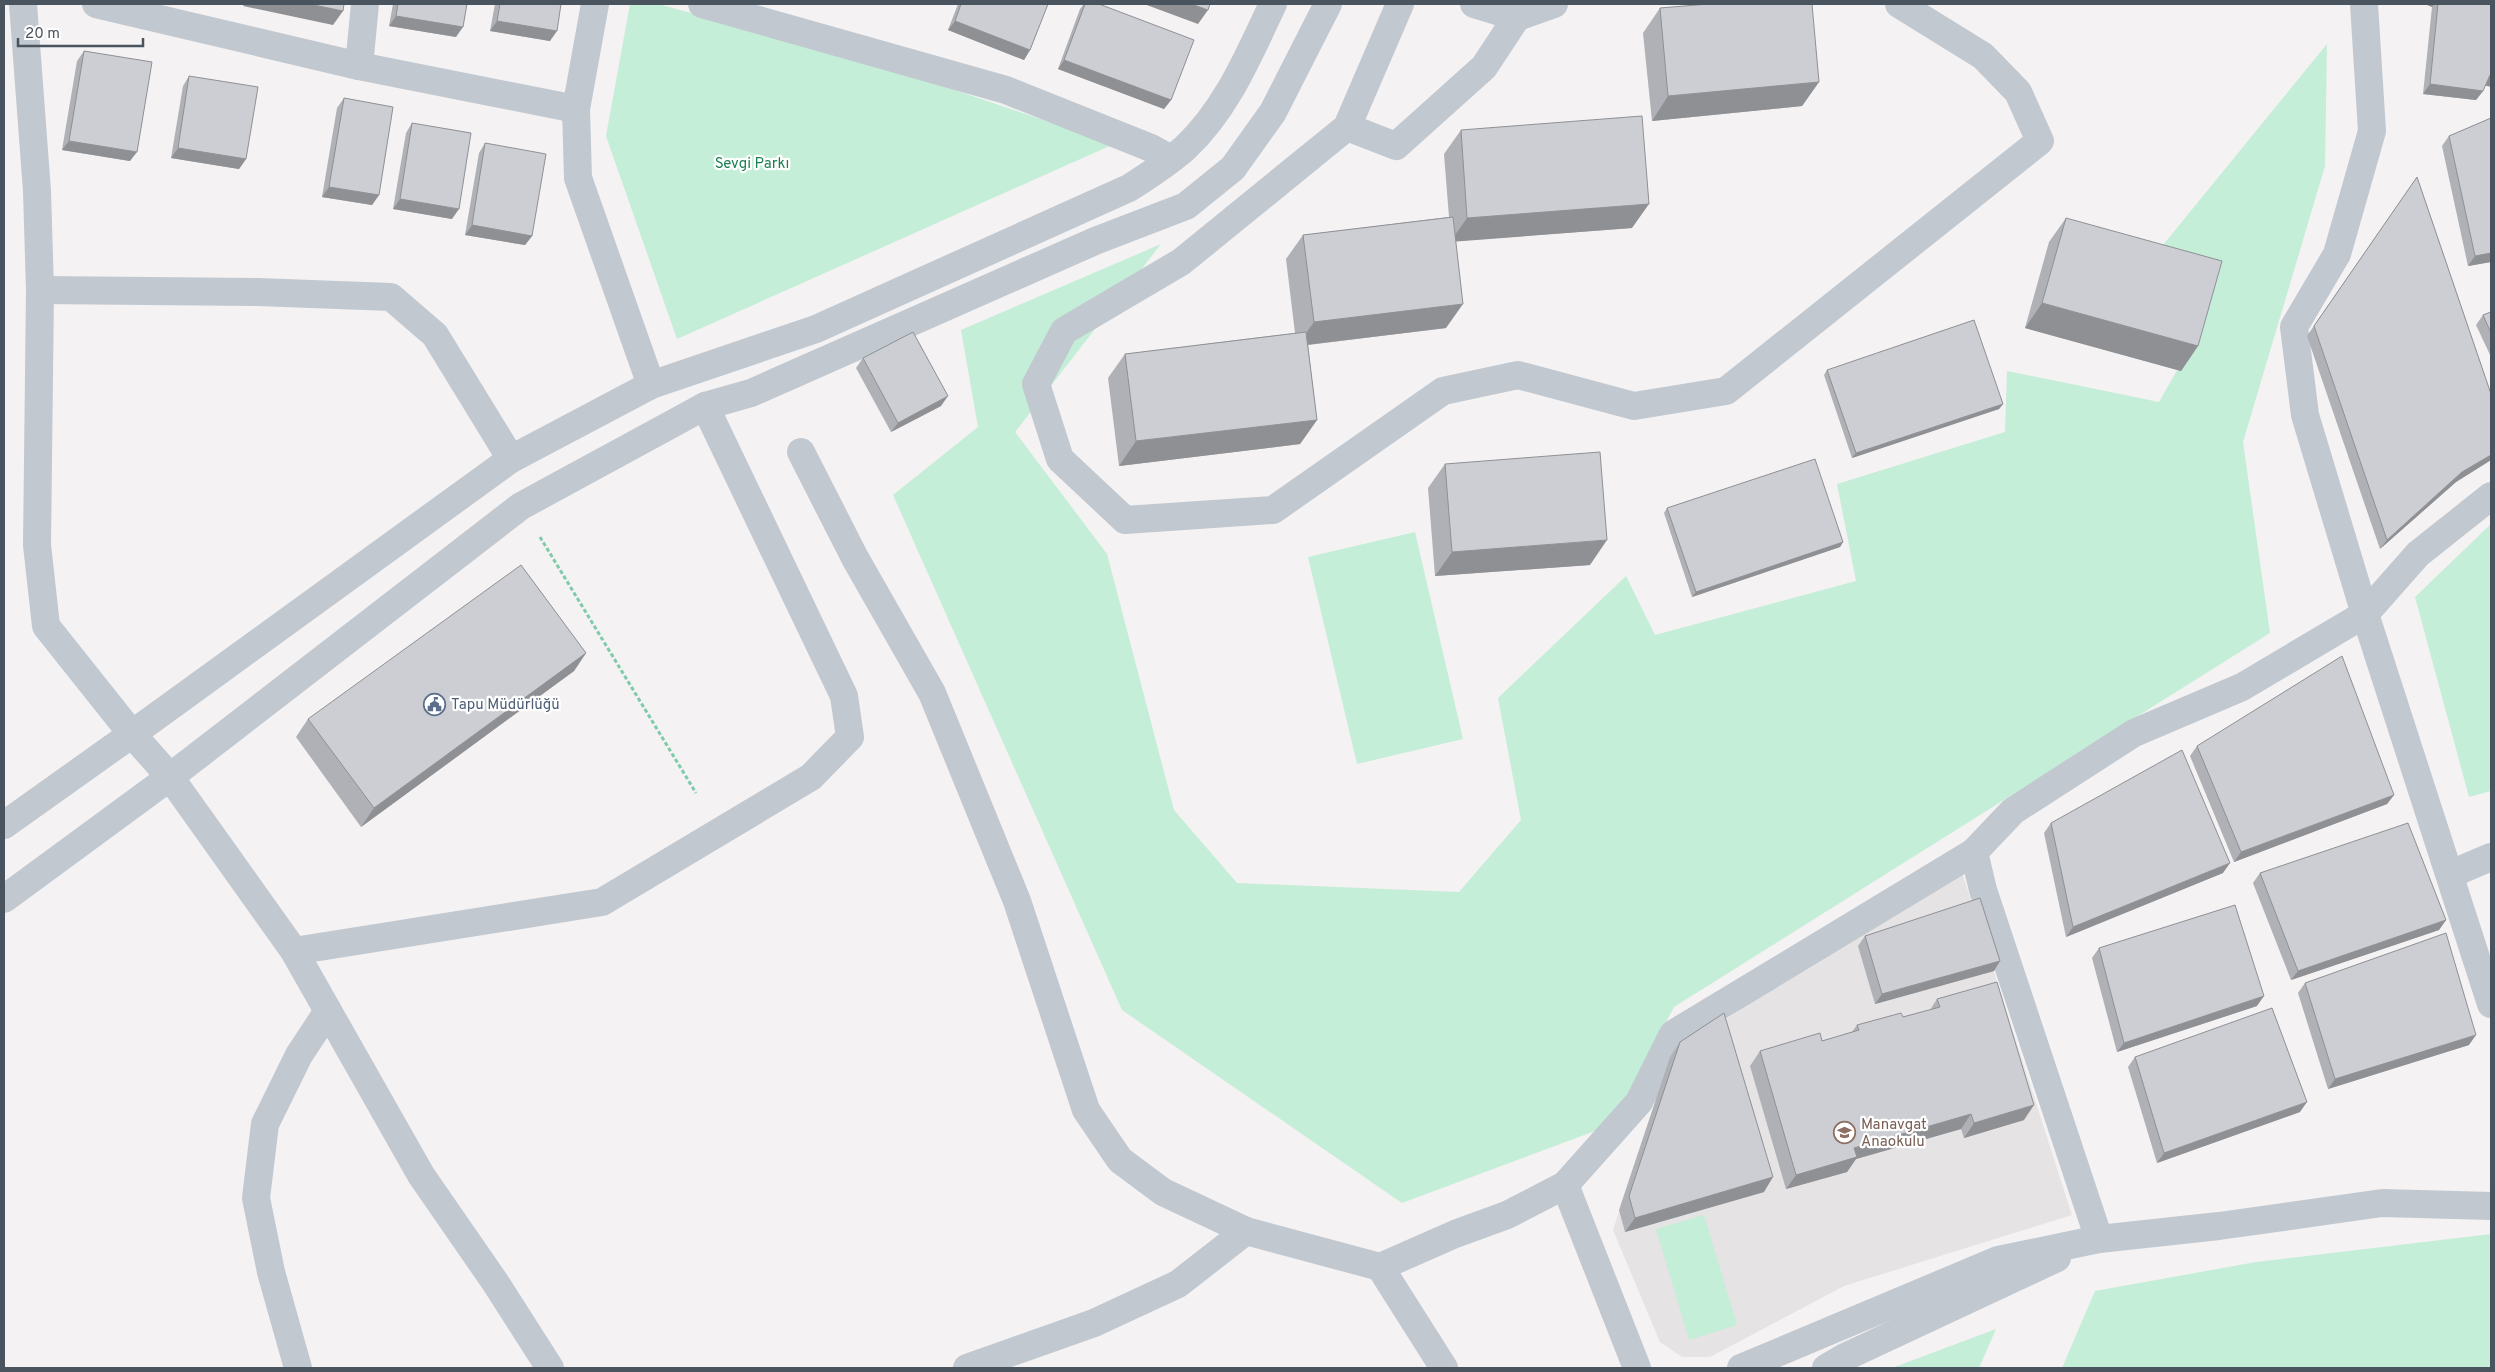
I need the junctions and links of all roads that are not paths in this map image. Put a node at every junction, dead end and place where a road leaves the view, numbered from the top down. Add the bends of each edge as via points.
1 (23, 4) edge
2 (96, 4) edge
3 (365, 4) edge
4 (595, 4) edge
5 (702, 4) edge
6 (1273, 4) edge
7 (1328, 4) edge
8 (1400, 4) edge
9 (1474, 4) edge
10 (1554, 4) edge
11 (1899, 4) edge
12 (2364, 4) edge
13 (1517, 17) junction
14 (359, 66) junction
15 (576, 110) junction
16 (1347, 128) junction
17 (1171, 159) junction
18 (40, 290) junction
19 (651, 385) junction
20 (705, 406) junction
21 (801, 452) dead end
22 (511, 459) junction
23 (2491, 496) edge
24 (2365, 614) junction
25 (132, 734) junction
26 (170, 777) junction
27 (4, 825) edge
28 (1974, 852) junction
29 (2491, 857) edge
30 (2451, 874) junction
31 (4, 899) edge
32 (294, 950) junction
33 (2491, 1004) edge
34 (328, 1011) junction
35 (1565, 1185) junction
36 (2491, 1206) edge
37 (1246, 1231) junction
38 (2099, 1239) junction
39 (1380, 1267) junction
40 (1639, 1367) edge
41 (298, 1368) edge
42 (550, 1368) edge
43 (967, 1368) edge
44 (1444, 1368) edge
45 (1741, 1368) edge
46 (1826, 1368) edge

1 - 18 street via 37,191
2 - 14 street
3 - 14 street
4 - 15 street
5 - 17 street via 1006,90
6 - 17 street via 1238,78 1205,126
7 - 20 street via 1273,112 1233,168 1186,206 1095,241 751,393
8 - 16 street
9 - 13 street
10 - 13 street
11 - 16 street via 1983,56 2018,92 2040,141 1726,391 1634,406 1518,375 1443,391 1273,510 1126,520 1060,459 1036,384 1064,331 1181,262
12 - 24 street via 2372,131 2338,254 2294,327 2305,415
13 - 16 street via 1484,66 1396,146
14 - 15 street
15 - 19 street via 578,178
17 - 19 street via 1129,188 816,329
18 - 22 street via 391,297 435,335
18 - 25 street via 37,545 46,626
19 - 22 street
20 - 26 street via 521,506
20 - 32 street via 844,696 850,737 811,777 602,902
21 - 37 street via 855,558 932,693 1017,901 1086,1110 1120,1160 1163,1192
22 - 25 street
23 - 24 street via 2418,554
24 - 28 street via 2242,687 2134,733 2013,811
24 - 30 street
25 - 26 street
25 - 27 street
26 - 31 street
26 - 32 street
28 - 35 street via 1673,1034 1639,1102
28 - 38 street via 1982,890
29 - 30 street
30 - 33 street
32 - 34 street
34 - 41 street via 299,1055 264,1124 256,1198 271,1272
34 - 42 street via 421,1175
35 - 39 street via 1507,1214
35 - 40 street
36 - 38 street via 2382,1203
37 - 39 street
37 - 43 street via 1178,1284 1094,1323
38 - 45 street via 1998,1260
38 - 46 street
39 - 44 street

